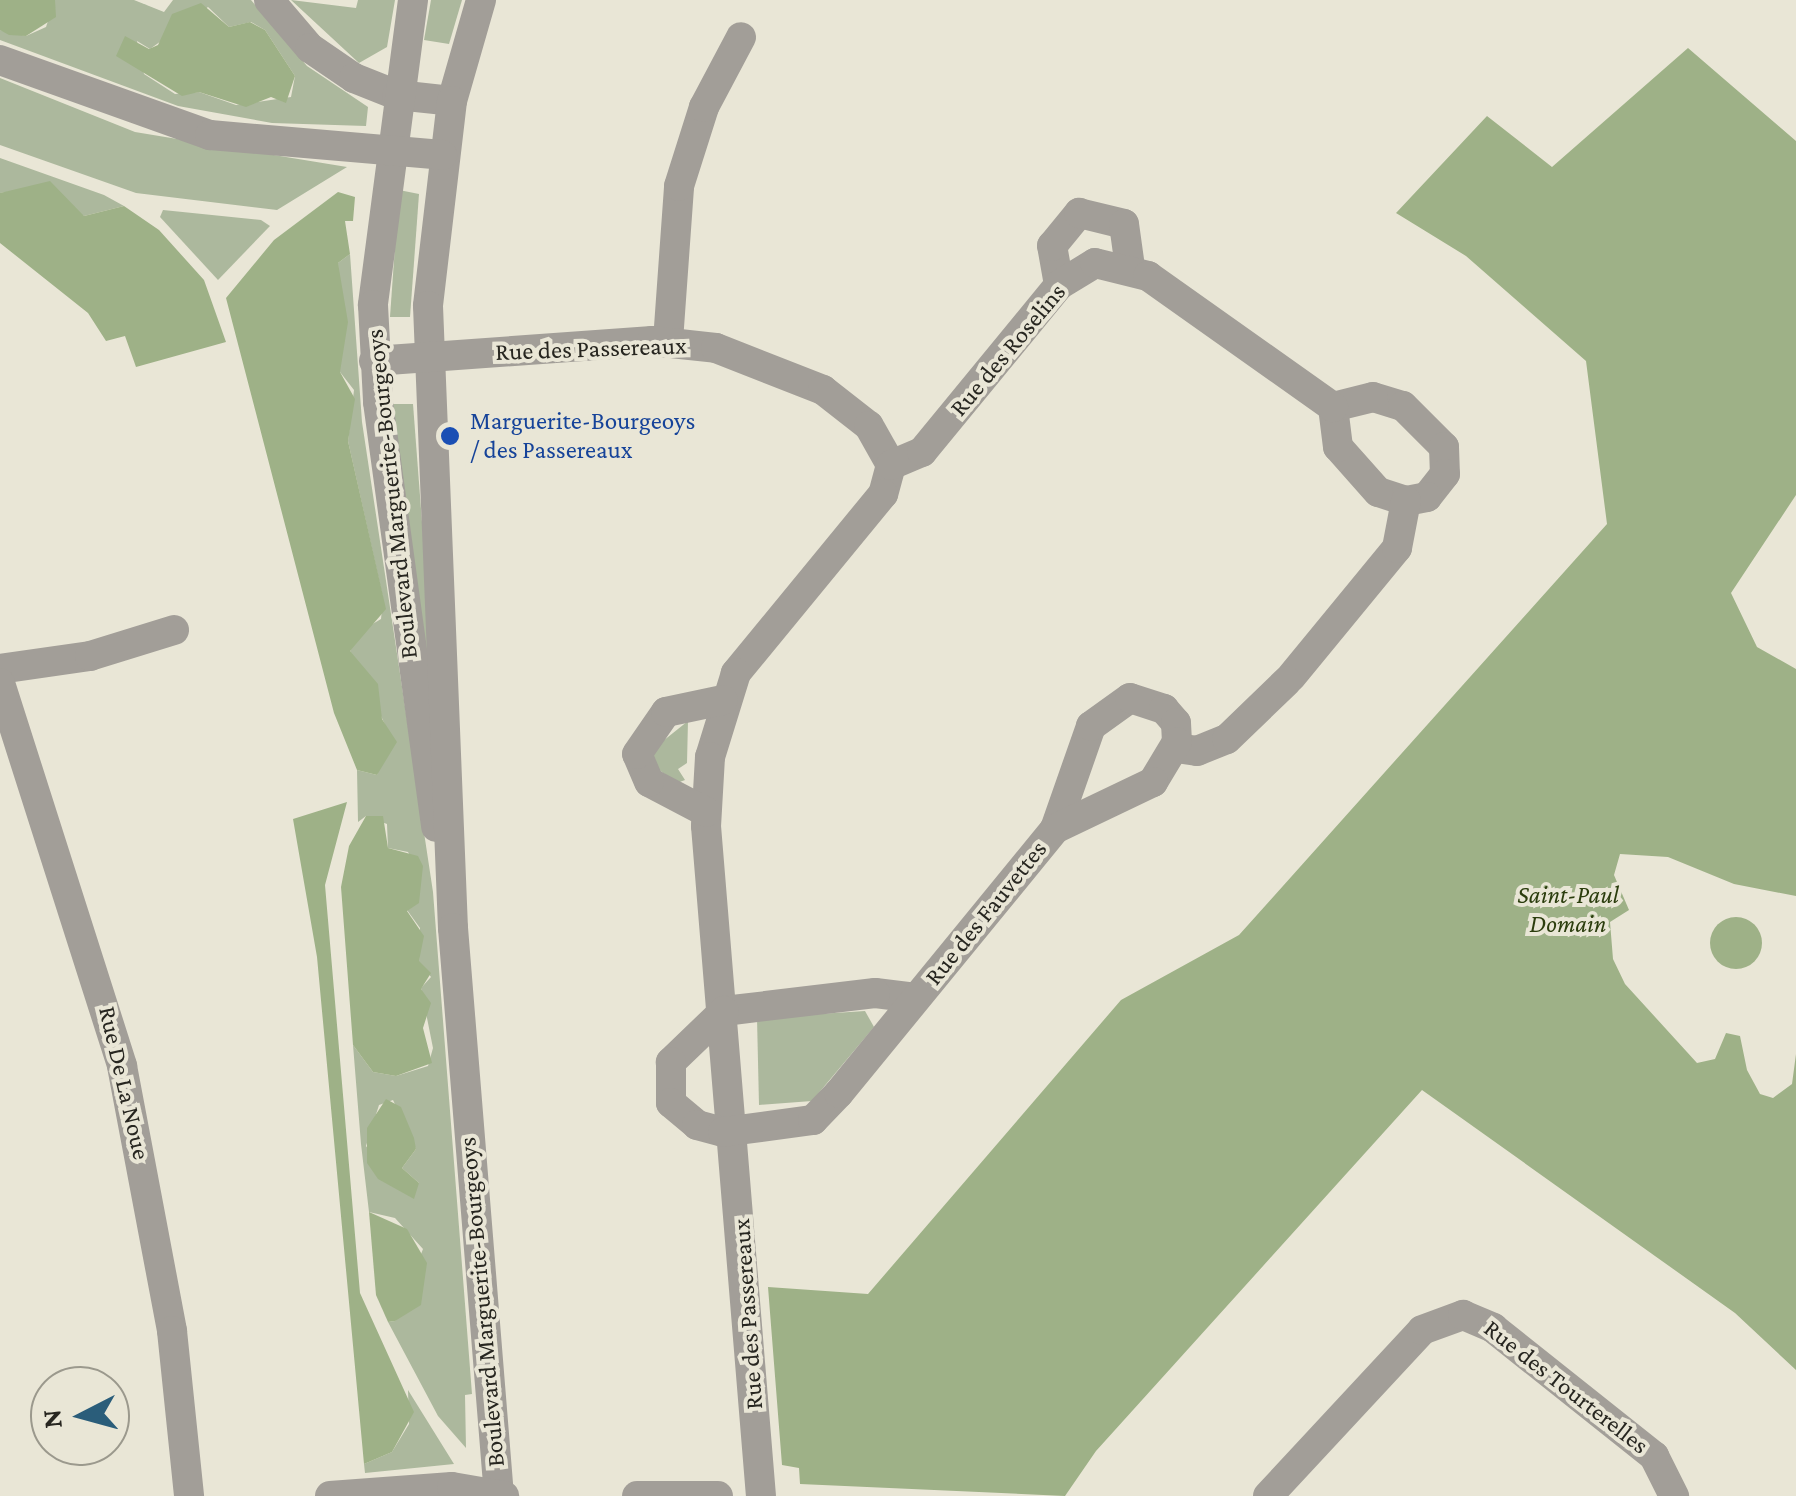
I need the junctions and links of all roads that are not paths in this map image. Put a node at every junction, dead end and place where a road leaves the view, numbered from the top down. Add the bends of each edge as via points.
1 (269, 0) edge
2 (413, 0) edge
3 (482, 0) edge
4 (741, 36) dead end
5 (0, 60) edge
6 (396, 95) junction
7 (452, 101) junction
8 (388, 149) junction
9 (442, 155) junction
10 (1130, 267) junction
11 (1058, 285) junction
12 (668, 341) junction
13 (428, 357) junction
14 (374, 361) junction
15 (1334, 407) junction
16 (891, 465) junction
17 (1406, 501) junction
18 (174, 630) dead end
19 (0, 669) edge
20 (0, 683) edge
21 (722, 700) junction
22 (1176, 748) junction
23 (706, 812) junction
24 (1055, 829) junction
25 (454, 928) junction
26 (916, 998) junction
27 (724, 1011) junction
28 (734, 1132) junction
29 (189, 1496) edge
30 (330, 1496) edge
31 (501, 1496) edge
32 (637, 1496) edge
33 (718, 1496) edge
34 (760, 1496) edge
35 (1268, 1496) edge
36 (1674, 1496) edge

1 - 6 street via 330,64
2 - 6 street, Boulevard Marguerite-Bourgeoys
3 - 7 street, Boulevard Marguerite-Bourgeoys
4 - 12 street via 704,107 679,186
5 - 8 street via 191,131
6 - 7 street
6 - 8 street, Boulevard Marguerite-Bourgeoys
7 - 9 street, Boulevard Marguerite-Bourgeoys
8 - 9 street
8 - 14 street, Boulevard Marguerite-Bourgeoys via 374,264
9 - 13 street, Boulevard Marguerite-Bourgeoys
10 - 11 street, Rue des Roselins via 1095,264
10 - 11 street via 1124,224 1079,213 1052,246
10 - 15 street
11 - 16 street, Rue des Roselins via 927,447
12 - 13 street, Rue des Passereaux
12 - 16 street, Rue des Passereaux via 746,356 824,390 869,426
13 - 14 street, Rue des Passereaux
13 - 25 street, Boulevard Marguerite-Bourgeoys
14 - 25 street, Boulevard Marguerite-Bourgeoys via 417,711
15 - 17 street via 1336,438 1350,467 1378,492
15 - 17 street via 1393,400 1438,438 1446,457 1442,482 1427,497
16 - 21 street, Rue des Passereaux via 883,494 746,659
17 - 22 street via 1398,548 1289,679 1227,739 1197,751
18 - 19 street via 90,656
20 - 29 street, Rue De La Noue via 122,1066 172,1331
21 - 23 street, Rue des Passereaux
21 - 23 street via 666,712 637,754 649,782
22 - 24 street, Rue des Fauvettes via 1143,791
22 - 24 street, Rue des Fauvettes via 1176,723 1154,702 1130,698 1110,706 1084,737
23 - 27 street, Rue des Passereaux
24 - 26 street, Rue des Fauvettes
25 - 31 street, Boulevard Marguerite-Bourgeoys
26 - 27 street, Rue des Fauvettes via 875,993
26 - 28 street, Rue des Fauvettes via 813,1120
27 - 28 street, Rue des Passereaux
27 - 28 street via 678,1052 666,1086 671,1103 697,1125
28 - 34 street, Rue des Passereaux
30 - 31 street via 452,1488
32 - 33 street
35 - 36 street, Rue des Tourterelles via 1422,1330 1463,1316 1493,1328 1654,1456

